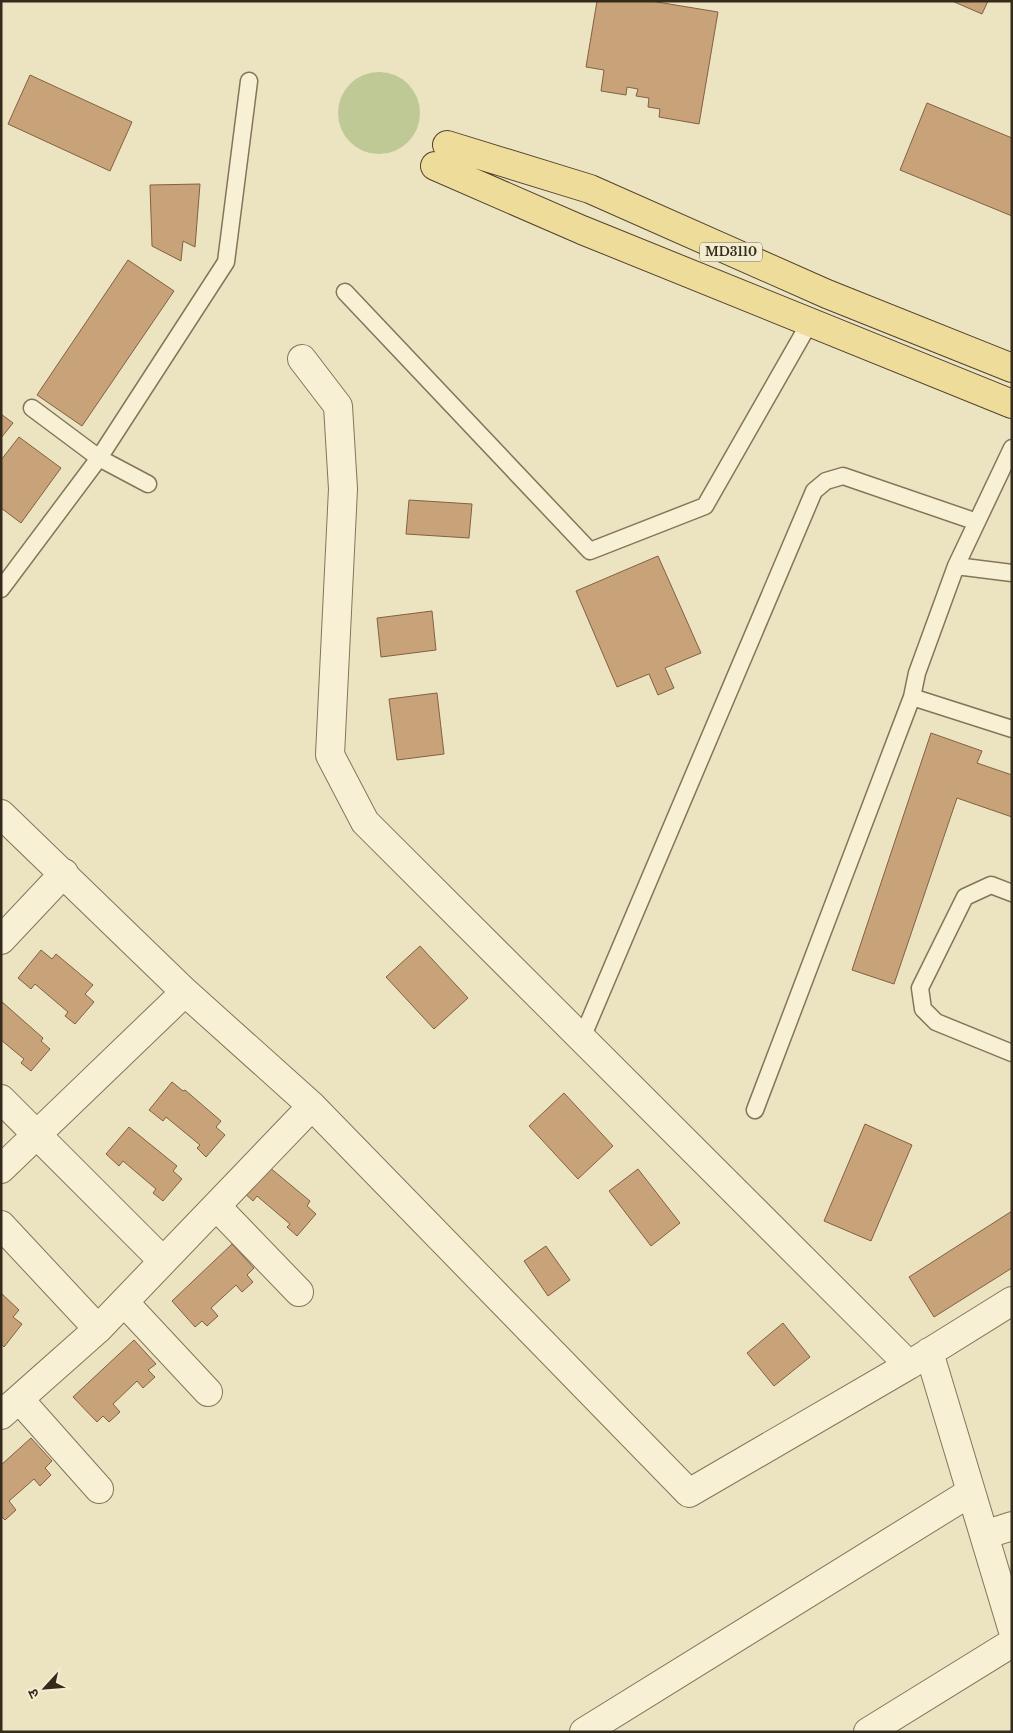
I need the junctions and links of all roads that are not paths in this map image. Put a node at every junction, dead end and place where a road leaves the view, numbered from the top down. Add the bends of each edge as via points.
1 (249, 81) dead end
2 (345, 292) dead end
3 (810, 322) junction
4 (302, 359) dead end
5 (1012, 368) edge
6 (1012, 404) edge
7 (32, 408) dead end
8 (1012, 448) edge
9 (99, 458) junction
10 (148, 484) dead end
11 (977, 522) junction
12 (956, 566) junction
13 (1012, 573) edge
14 (1, 589) edge
15 (912, 697) junction
16 (1012, 729) edge
17 (1, 814) edge
18 (64, 873) junction
19 (1012, 893) edge
20 (1, 940) edge
21 (185, 992) junction
22 (582, 1038) junction
23 (1012, 1053) edge
24 (1, 1099) edge
25 (312, 1106) junction
26 (755, 1110) dead end
27 (37, 1135) junction
28 (1, 1169) edge
29 (216, 1206) junction
30 (1, 1225) edge
31 (164, 1261) junction
32 (299, 1292) dead end
33 (1012, 1301) edge
34 (124, 1302) junction
35 (98, 1329) junction
36 (919, 1358) junction
37 (208, 1392) dead end
38 (10, 1407) edge
39 (99, 1489) dead end
40 (971, 1492) junction
41 (1012, 1526) edge
42 (984, 1535) junction
43 (1012, 1628) edge
44 (1012, 1643) edge
45 (584, 1732) edge
46 (868, 1732) edge

1 - 9 lane via 226,262
2 - 3 lane via 590,551 705,506
3 - 5 main road, MD3110 via 582,230 441,155 590,189 827,294
3 - 6 main road, MD3110
4 - 22 street via 338,406 342,489 330,755 365,822
7 - 9 lane
8 - 11 lane
9 - 10 lane
9 - 14 lane
11 - 12 lane
11 - 22 lane via 843,476 826,481 814,491
12 - 13 lane
12 - 15 lane via 917,673
15 - 16 lane
15 - 26 lane
17 - 18 street
18 - 20 street
18 - 21 street
19 - 23 lane via 991,885 964,897 920,988 923,1009 936,1022
21 - 25 street
21 - 27 street
22 - 36 street
24 - 27 street
25 - 29 street
25 - 36 street via 689,1493
27 - 28 street
27 - 31 street
29 - 31 street
29 - 32 street
30 - 35 street
31 - 34 street
33 - 36 street
34 - 35 street
34 - 37 street
35 - 38 street
36 - 40 street
38 - 39 street
40 - 42 street
40 - 45 street
41 - 42 street
42 - 43 street
44 - 46 street

